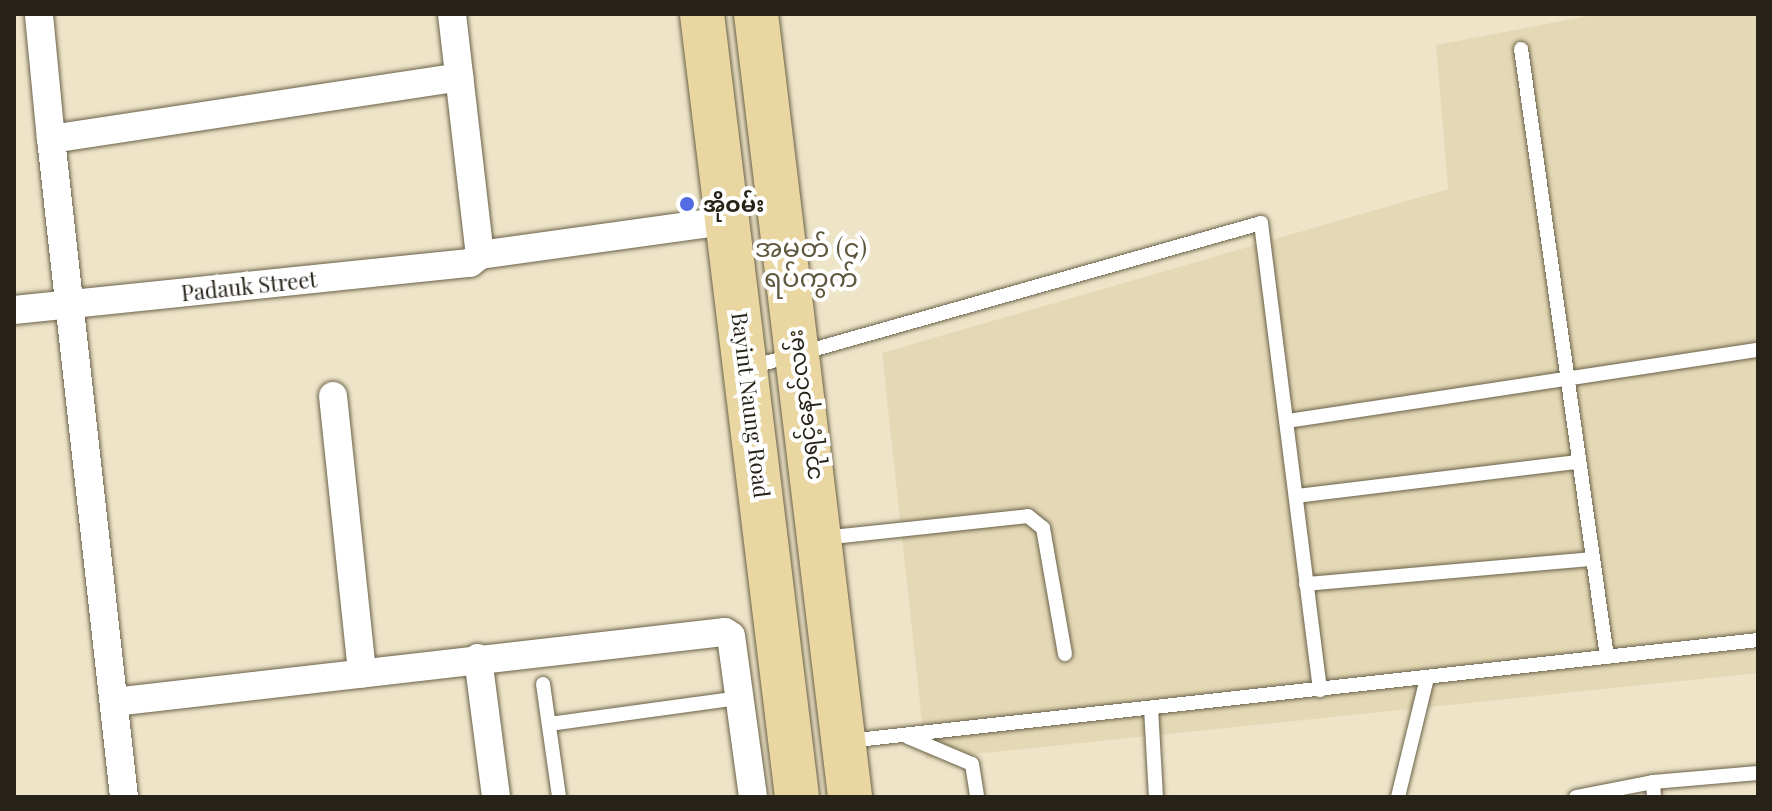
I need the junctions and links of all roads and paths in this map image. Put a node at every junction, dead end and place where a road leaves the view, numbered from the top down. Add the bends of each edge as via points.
1 (452, 14) edge
2 (702, 14) edge
3 (756, 14) edge
4 (39, 15) edge
5 (1521, 49) dead end
6 (459, 77) junction
7 (51, 139) junction
8 (780, 212) junction
9 (726, 221) junction
10 (480, 255) junction
11 (70, 304) junction
12 (14, 310) edge
13 (1758, 350) edge
14 (797, 356) junction
15 (748, 368) junction
16 (1564, 379) junction
17 (333, 396) dead end
18 (1287, 421) junction
19 (1577, 462) junction
20 (1296, 496) junction
21 (819, 538) junction
22 (1592, 559) junction
23 (1306, 584) junction
24 (1758, 640) edge
25 (1065, 654) dead end
26 (1607, 657) junction
27 (478, 658) junction
28 (362, 673) junction
29 (1427, 678) junction
30 (543, 684) dead end
31 (1320, 690) junction
32 (740, 698) junction
33 (114, 702) junction
34 (1151, 708) junction
35 (549, 724) junction
36 (903, 735) junction
37 (843, 742) junction
38 (1758, 773) edge
39 (1654, 790) edge
40 (559, 796) edge
41 (124, 797) edge
42 (496, 797) edge
43 (753, 797) edge
44 (797, 797) edge
45 (850, 797) edge
46 (977, 797) edge
47 (1156, 797) edge
48 (1398, 797) edge
49 (1576, 797) edge

1 - 6 street
2 - 9 main road, Bayint Naung Road
3 - 8 main road, ဘုရင့်နောင်လမ်း
4 - 7 street
5 - 16 lane
6 - 7 street
6 - 10 street
7 - 11 street
8 - 9 main road
8 - 14 main road, ဘုရင့်နောင်လမ်း
9 - 10 street, Padauk Street
9 - 15 main road, Bayint Naung Road
10 - 11 street, Padauk Street via 470,263
11 - 12 street, Padauk Street
11 - 33 street
13 - 16 lane
14 - 15 lane
14 - 18 lane via 1261,223
14 - 21 main road, ဘုရင့်နောင်လမ်း
15 - 44 main road, Bayint Naung Road
16 - 18 lane
16 - 19 lane
17 - 28 street
18 - 20 lane
19 - 20 lane
19 - 22 lane
20 - 23 lane
21 - 25 lane via 1028,516 1043,528
21 - 37 main road, ဘုရင့်နောင်လမ်း
22 - 23 lane
22 - 26 lane
23 - 31 lane
24 - 26 lane
26 - 29 lane
27 - 28 street
27 - 32 street via 725,632 731,636
27 - 42 street
28 - 33 street
29 - 31 lane
29 - 48 lane
30 - 35 lane
31 - 34 lane
32 - 35 lane
32 - 43 street
33 - 41 street
34 - 36 lane
34 - 47 lane
35 - 40 lane
36 - 37 lane
36 - 46 lane via 972,764
37 - 45 main road, ဘုရင့်နောင်လမ်း
38 - 39 lane
39 - 49 lane

